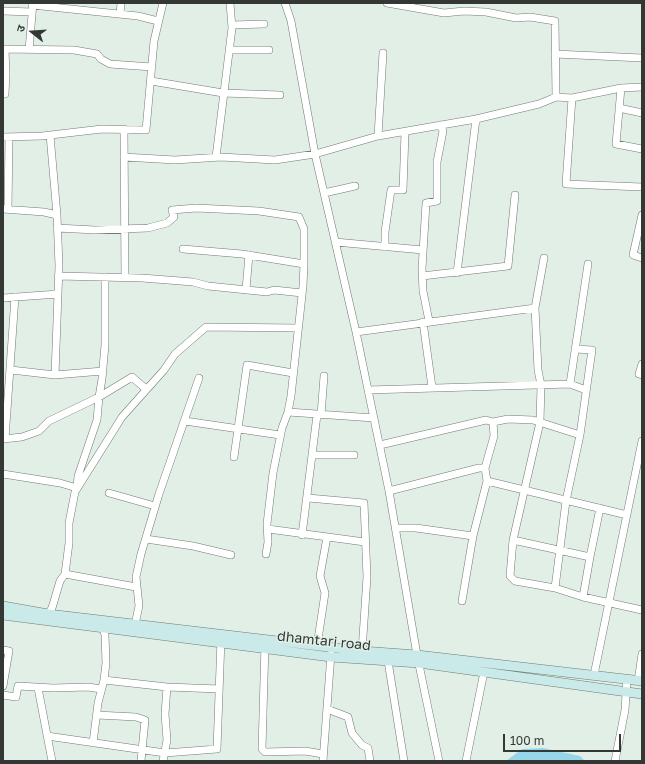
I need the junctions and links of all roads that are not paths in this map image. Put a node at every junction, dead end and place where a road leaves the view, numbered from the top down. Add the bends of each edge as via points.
1 (121, 3) edge
2 (162, 3) edge
3 (230, 3) edge
4 (285, 3) edge
5 (387, 3) edge
6 (396, 4) edge
7 (32, 7) edge
8 (3, 11) edge
9 (120, 14) junction
10 (158, 21) junction
11 (264, 24) dead end
12 (232, 25) junction
13 (4, 49) edge
14 (29, 50) junction
15 (229, 50) junction
16 (269, 50) dead end
17 (383, 53) dead end
18 (556, 54) junction
19 (642, 58) edge
20 (152, 67) junction
21 (151, 81) junction
22 (642, 87) edge
23 (621, 88) junction
24 (224, 93) junction
25 (3, 94) edge
26 (280, 95) dead end
27 (556, 97) junction
28 (572, 98) junction
29 (619, 108) junction
30 (642, 113) edge
31 (476, 119) junction
32 (440, 125) junction
33 (124, 129) junction
34 (405, 133) junction
35 (50, 135) junction
36 (378, 136) junction
37 (6, 137) edge
38 (642, 149) edge
39 (315, 154) junction
40 (124, 157) junction
41 (216, 157) junction
42 (355, 186) dead end
43 (642, 187) edge
44 (324, 193) junction
45 (515, 195) dead end
46 (5, 209) edge
47 (57, 215) junction
48 (642, 215) edge
49 (57, 228) junction
50 (123, 229) junction
51 (335, 242) junction
52 (384, 247) junction
53 (183, 249) dead end
54 (423, 250) junction
55 (249, 255) junction
56 (544, 258) dead end
57 (642, 258) edge
58 (304, 264) junction
59 (588, 264) dead end
60 (457, 273) junction
61 (58, 276) junction
62 (422, 276) junction
63 (105, 277) junction
64 (125, 278) junction
65 (246, 289) junction
66 (302, 293) junction
67 (58, 294) junction
68 (15, 297) junction
69 (3, 298) edge
70 (535, 308) junction
71 (426, 322) junction
72 (298, 328) junction
73 (356, 332) junction
74 (575, 349) junction
75 (642, 364) edge
76 (11, 370) junction
77 (103, 371) junction
78 (293, 373) junction
79 (55, 376) junction
80 (324, 376) dead end
81 (642, 376) edge
82 (199, 378) dead end
83 (570, 384) junction
84 (541, 385) junction
85 (432, 387) junction
86 (146, 389) junction
87 (368, 390) junction
88 (586, 390) junction
89 (98, 397) junction
90 (288, 412) junction
91 (319, 415) junction
92 (374, 418) junction
93 (185, 421) junction
94 (493, 422) junction
95 (540, 422) junction
96 (238, 428) junction
97 (280, 435) junction
98 (580, 435) junction
99 (4, 439) edge
100 (642, 441) edge
101 (380, 445) junction
102 (313, 455) junction
103 (354, 455) dead end
104 (234, 457) dead end
105 (485, 468) junction
106 (3, 474) edge
107 (487, 481) junction
108 (77, 488) junction
109 (389, 491) junction
110 (526, 491) junction
111 (109, 493) dead end
112 (308, 498) junction
113 (566, 501) junction
114 (155, 506) junction
115 (600, 508) junction
116 (627, 515) junction
117 (396, 528) junction
118 (268, 529) junction
119 (302, 535) junction
120 (473, 536) junction
121 (327, 537) junction
122 (146, 539) junction
123 (513, 540) junction
124 (365, 542) junction
125 (559, 550) junction
126 (231, 554) dead end
127 (266, 554) dead end
128 (590, 557) junction
129 (65, 574) junction
130 (136, 587) junction
131 (555, 588) junction
132 (583, 597) junction
133 (462, 601) dead end
134 (609, 603) junction
135 (3, 606) edge
136 (642, 610) edge
137 (48, 614) junction
138 (3, 615) edge
139 (102, 624) junction
140 (134, 628) junction
141 (221, 639) junction
142 (265, 644) junction
143 (317, 646) junction
144 (331, 647) junction
145 (3, 650) edge
146 (362, 651) junction
147 (642, 654) edge
148 (331, 657) junction
149 (418, 659) junction
150 (388, 661) junction
151 (484, 672) junction
152 (594, 675) junction
153 (627, 679) junction
154 (104, 680) junction
155 (640, 681) edge
156 (3, 686) edge
157 (167, 687) junction
158 (38, 688) junction
159 (101, 689) junction
160 (219, 689) junction
161 (626, 691) junction
162 (642, 694) edge
163 (3, 695) edge
164 (327, 709) junction
165 (97, 715) junction
166 (47, 736) junction
167 (93, 743) junction
168 (142, 749) junction
169 (165, 753) junction
170 (323, 757) edge
171 (52, 761) edge
172 (141, 761) edge
173 (163, 761) edge
174 (370, 761) edge
175 (404, 761) edge
176 (439, 761) edge
177 (466, 761) edge
178 (614, 761) edge

1 - 9 street
2 - 10 street
3 - 12 street
4 - 39 street via 291,21
5 - 6 street
6 - 18 street via 444,13 464,10 555,21
7 - 8 street
7 - 9 street
7 - 14 street
9 - 10 street
10 - 20 street
11 - 12 street
12 - 15 street
13 - 14 street
13 - 25 street via 6,73
14 - 20 street via 74,50 97,54 101,60 110,64
15 - 16 street
15 - 24 street
17 - 36 street
18 - 19 street
18 - 27 street
20 - 21 street
21 - 24 street
21 - 33 street via 146,130
22 - 23 street
23 - 28 street
23 - 29 street
24 - 26 street
24 - 41 street
27 - 28 street
27 - 31 street via 539,104
28 - 43 street via 566,184
29 - 30 street
29 - 38 street via 616,144
31 - 32 street
31 - 60 street
32 - 34 street
32 - 54 street via 443,131 437,162 437,201 426,203
33 - 35 street
33 - 40 street
34 - 36 street
34 - 52 street via 403,190 391,190
35 - 37 street
35 - 47 street
36 - 39 street
37 - 46 street
39 - 41 street via 275,160
39 - 44 street
40 - 41 street via 175,160
40 - 50 street
42 - 44 street
44 - 51 street
45 - 60 street via 508,266
46 - 47 street
47 - 49 street
48 - 57 street via 633,255
49 - 50 street
49 - 61 street
50 - 58 street via 148,228 167,223 174,217 172,210 196,208 259,211 299,217 304,228
50 - 64 street
51 - 52 street
51 - 73 street
52 - 54 street
53 - 55 street
54 - 62 street
55 - 58 street
55 - 65 street
56 - 70 street
58 - 66 street
59 - 74 street
60 - 62 street
61 - 63 street
61 - 67 street
62 - 71 street
63 - 64 street
63 - 77 street
64 - 65 street via 193,282 208,286
65 - 66 street
66 - 72 street
67 - 68 street
67 - 79 street
68 - 69 street
68 - 76 street
70 - 71 street
70 - 84 street
71 - 73 street
71 - 85 street
72 - 78 street
72 - 86 street via 206,327 175,354
73 - 87 street
74 - 83 street
74 - 88 street via 592,350
75 - 81 street via 639,374
76 - 79 street
76 - 99 street
77 - 79 street
77 - 89 street
78 - 90 street
78 - 96 street via 247,365
80 - 91 street
82 - 93 street
83 - 84 street
83 - 88 street
84 - 85 street
84 - 95 street
85 - 87 street
86 - 89 street via 132,377
86 - 108 street via 122,417
87 - 92 street
88 - 98 street
89 - 99 street via 49,421 39,432
89 - 108 street via 97,420 78,476
90 - 91 street
90 - 97 street
91 - 92 street
91 - 102 street
92 - 101 street
93 - 96 street
93 - 114 street
94 - 95 street via 508,418
94 - 101 street via 486,420
94 - 105 street via 494,436
95 - 98 street
95 - 110 street
96 - 97 street
96 - 104 street
97 - 118 street via 268,512
98 - 113 street
100 - 116 street
101 - 109 street
102 - 103 street
102 - 112 street
105 - 107 street
105 - 109 street
106 - 108 street
107 - 110 street
107 - 120 street
108 - 129 street via 69,523
109 - 117 street
110 - 113 street
110 - 123 street
111 - 114 street
112 - 119 street
112 - 124 street via 364,502
113 - 115 street
113 - 125 street
114 - 122 street
115 - 116 street
115 - 128 street
116 - 134 street
117 - 120 street via 416,528
117 - 149 street
118 - 119 street
118 - 127 street
119 - 121 street
120 - 133 street
121 - 124 street
121 - 143 street via 320,576 325,592
122 - 126 street
122 - 130 street via 136,577
123 - 125 street
123 - 131 street via 510,576 515,581
124 - 146 street via 367,577
125 - 128 street
125 - 131 street
128 - 132 street
129 - 130 street
129 - 137 street
130 - 140 street via 139,606
131 - 132 street
132 - 134 street
134 - 136 street
134 - 152 street
135 - 137 main road
137 - 139 main road
138 - 139 main road
139 - 140 main road
139 - 154 street via 107,650
140 - 141 main road
141 - 142 main road
141 - 160 street
142 - 143 main road
142 - 148 main road, dhamtari road
142 - 170 street via 262,749 265,752 305,752
143 - 144 main road
144 - 146 main road
144 - 148 street
145 - 156 street via 9,651
146 - 149 main road
147 - 155 street
148 - 150 main road, dhamtari road
148 - 164 street
149 - 150 main road, dhamtari road
149 - 151 main road, dhamtari road
149 - 152 main road
149 - 176 street
150 - 175 street
151 - 161 main road, dhamtari road
151 - 177 street
152 - 153 main road
153 - 155 main road
153 - 161 street
154 - 157 street
154 - 159 street
157 - 160 street
157 - 169 street
158 - 159 street
158 - 163 street via 18,686 16,697
158 - 166 street
159 - 165 street
160 - 169 street via 217,748
161 - 162 main road, dhamtari road
161 - 178 street via 625,710
164 - 170 street
164 - 174 street via 348,717 352,733 368,748
165 - 167 street
165 - 168 street via 136,716 145,720
166 - 167 street
166 - 171 street
167 - 168 street
168 - 169 street
168 - 172 street
169 - 173 street

